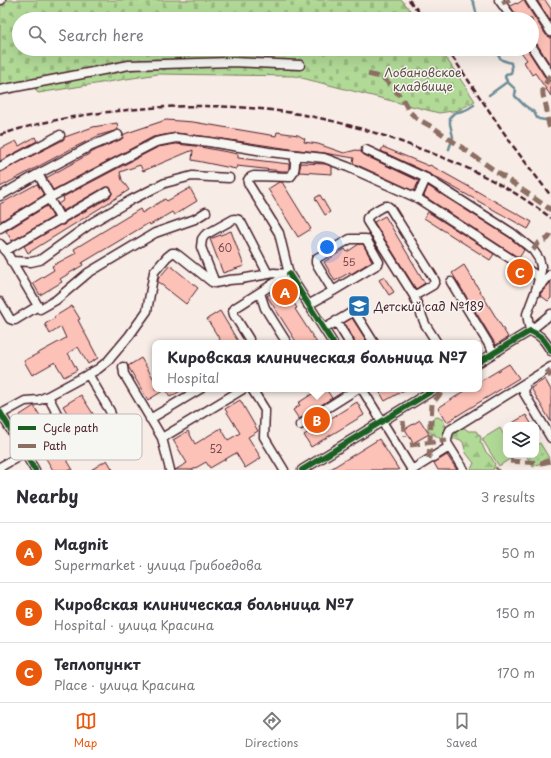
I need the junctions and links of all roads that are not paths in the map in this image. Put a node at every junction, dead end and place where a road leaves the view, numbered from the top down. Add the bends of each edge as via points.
1 (499, 0) edge
2 (530, 0) edge
3 (508, 12) edge
4 (538, 12) edge
5 (539, 14) edge
6 (551, 32) edge
7 (538, 56) edge
8 (300, 65) dead end
9 (551, 75) edge
10 (0, 90) edge
11 (118, 135) dead end
12 (60, 136) dead end
13 (366, 150) dead end
14 (295, 155) junction
15 (0, 167) edge
16 (38, 174) junction
17 (229, 178) dead end
18 (426, 178) junction
19 (106, 192) dead end
20 (0, 196) edge
21 (50, 198) junction
22 (417, 198) junction
23 (206, 212) dead end
24 (61, 220) junction
25 (0, 228) edge
26 (0, 244) edge
27 (6, 252) junction
28 (12, 262) junction
29 (268, 274) junction
30 (289, 274) junction
31 (551, 274) edge
32 (539, 277) junction
33 (451, 282) dead end
34 (215, 284) junction
35 (536, 290) junction
36 (333, 291) junction
37 (260, 293) junction
38 (414, 296) junction
39 (0, 302) edge
40 (308, 304) junction
41 (38, 306) junction
42 (551, 314) edge
43 (336, 322) junction
44 (324, 329) junction
45 (530, 331) junction
46 (248, 340) edge
47 (285, 340) edge
48 (331, 340) edge
49 (348, 340) edge
50 (372, 340) edge
51 (436, 340) edge
52 (551, 351) edge
53 (494, 353) junction
54 (482, 360) edge
55 (123, 367) dead end
56 (551, 367) edge
57 (88, 374) junction
58 (526, 383) junction
59 (195, 392) edge
60 (238, 392) edge
61 (254, 392) edge
62 (352, 392) edge
63 (364, 392) edge
64 (430, 392) edge
65 (48, 396) junction
66 (1, 413) edge
67 (58, 414) edge
68 (111, 414) edge
69 (150, 419) junction
70 (382, 421) junction
71 (300, 425) dead end
72 (10, 428) edge
73 (162, 438) junction
74 (551, 438) edge
75 (449, 447) junction
76 (12, 460) edge
77 (29, 460) edge
78 (0, 466) edge
79 (305, 469) edge
80 (35, 470) edge
81 (170, 470) edge
82 (284, 470) edge
83 (412, 470) edge
84 (464, 470) edge

1 - 3 street
2 - 4 street
5 - 6 street
7 - 9 street
8 - 10 street via 231,60 129,65
11 - 16 street
12 - 15 street
13 - 18 street
14 - 21 street via 176,138 156,142
14 - 22 street via 324,158
14 - 30 street via 294,171 290,177 254,176 248,181 279,232
16 - 20 street
16 - 21 street
17 - 28 street via 192,176 165,183 93,222 40,260
18 - 22 street
18 - 32 street via 512,233 533,250 541,266
19 - 24 street
21 - 24 street
21 - 25 street
22 - 32 street
23 - 41 street via 155,233 88,273 56,300 40,309
24 - 27 street
26 - 27 street
27 - 28 street
28 - 41 street
29 - 30 street
29 - 34 street
29 - 34 street via 241,222 234,219 202,239 201,247
30 - 37 street
30 - 40 street
31 - 35 street
32 - 35 street
33 - 53 street
34 - 57 street via 175,253 166,258 154,272 147,311 108,361
35 - 45 street via 527,314
36 - 36 street via 316,262 317,258 350,239 366,239 378,264
36 - 40 street
37 - 46 street via 233,311
37 - 47 street via 265,308
38 - 38 street via 433,285 434,277 390,208 384,206 368,216 367,221
38 - 51 street via 425,324
39 - 41 street via 12,320
40 - 44 street
42 - 45 street
43 - 44 street
43 - 49 street
43 - 50 street via 354,311
44 - 48 street
45 - 52 street via 538,334
45 - 53 street
53 - 54 street
55 - 69 street via 124,374
56 - 58 street
57 - 65 street
57 - 68 street
58 - 74 street via 524,394
58 - 75 street via 450,430 447,438
59 - 69 street
60 - 73 street
61 - 82 street via 265,410 264,437
62 - 71 street
63 - 70 street
64 - 70 street
65 - 66 street via 40,400 24,401
65 - 67 street
66 - 72 street
69 - 73 street
70 - 79 street
70 - 83 street
73 - 81 street
75 - 83 street
75 - 84 street
76 - 78 street
77 - 80 street

